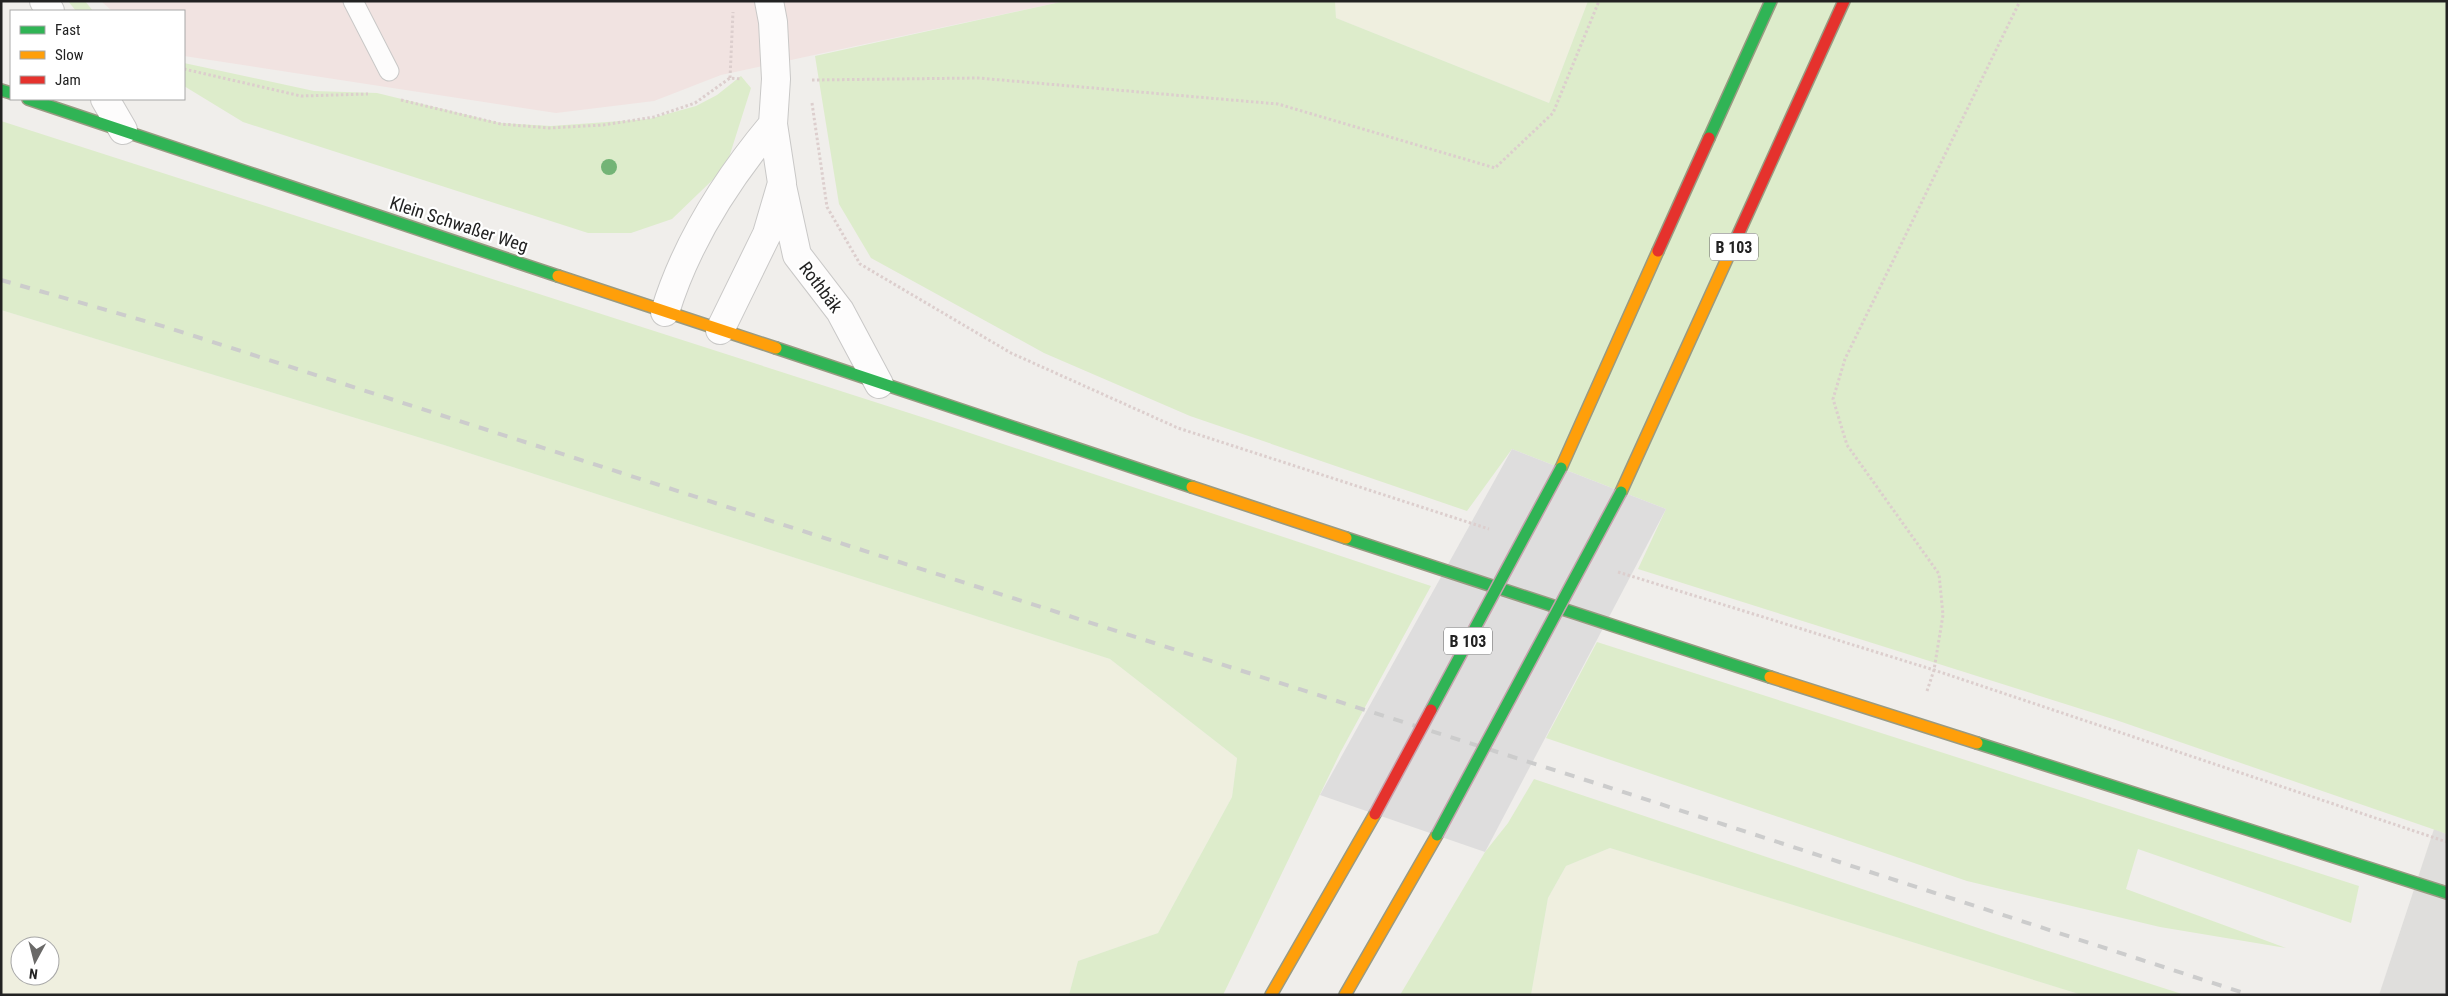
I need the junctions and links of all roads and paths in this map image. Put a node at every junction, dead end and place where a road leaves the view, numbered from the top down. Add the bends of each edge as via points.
1 (353, 1) edge
2 (769, 1) edge
3 (1599, 1) edge
4 (1771, 1) edge
5 (1844, 1) edge
6 (2020, 1) edge
7 (733, 11) dead end
8 (185, 69) edge
9 (389, 71) dead end
10 (809, 80) dead end
11 (376, 94) dead end
12 (396, 99) dead end
13 (31, 100) edge
14 (106, 100) edge
15 (772, 124) junction
16 (123, 130) junction
17 (782, 183) junction
18 (665, 312) junction
19 (720, 330) junction
20 (879, 384) junction
21 (1916, 725) junction
22 (2447, 893) edge
23 (1271, 995) edge
24 (1345, 995) edge

1 - 9 lane
2 - 15 street, Rothbäk via 776,79
3 - 10 path via 1553,113 1495,168 1278,104 978,78
4 - 23 main road, B 103, bridge via 1561,468 1375,814
5 - 24 main road, B 103, bridge via 1621,492 1437,835
6 - 21 path via 1845,359 1833,399 1847,445 1939,574 1943,616 1934,670
7 - 12 path via 730,78 695,103 654,117 603,125 549,128 501,124
8 - 11 path via 301,96
13 - 16 main road, Klein Schwaßer Weg
14 - 16 street
15 - 17 street, Rothbäk
15 - 18 street via 747,155 706,221 676,278
16 - 18 main road, Klein Schwaßer Weg
17 - 19 street, Rothbäk via 766,234
17 - 20 street, Rothbäk via 797,255 840,311
18 - 19 main road, Klein Schwaßer Weg
19 - 20 main road, Klein Schwaßer Weg
20 - 21 main road, Klein Schwaßer Weg
21 - 22 main road, Klein Schwaßer Weg

